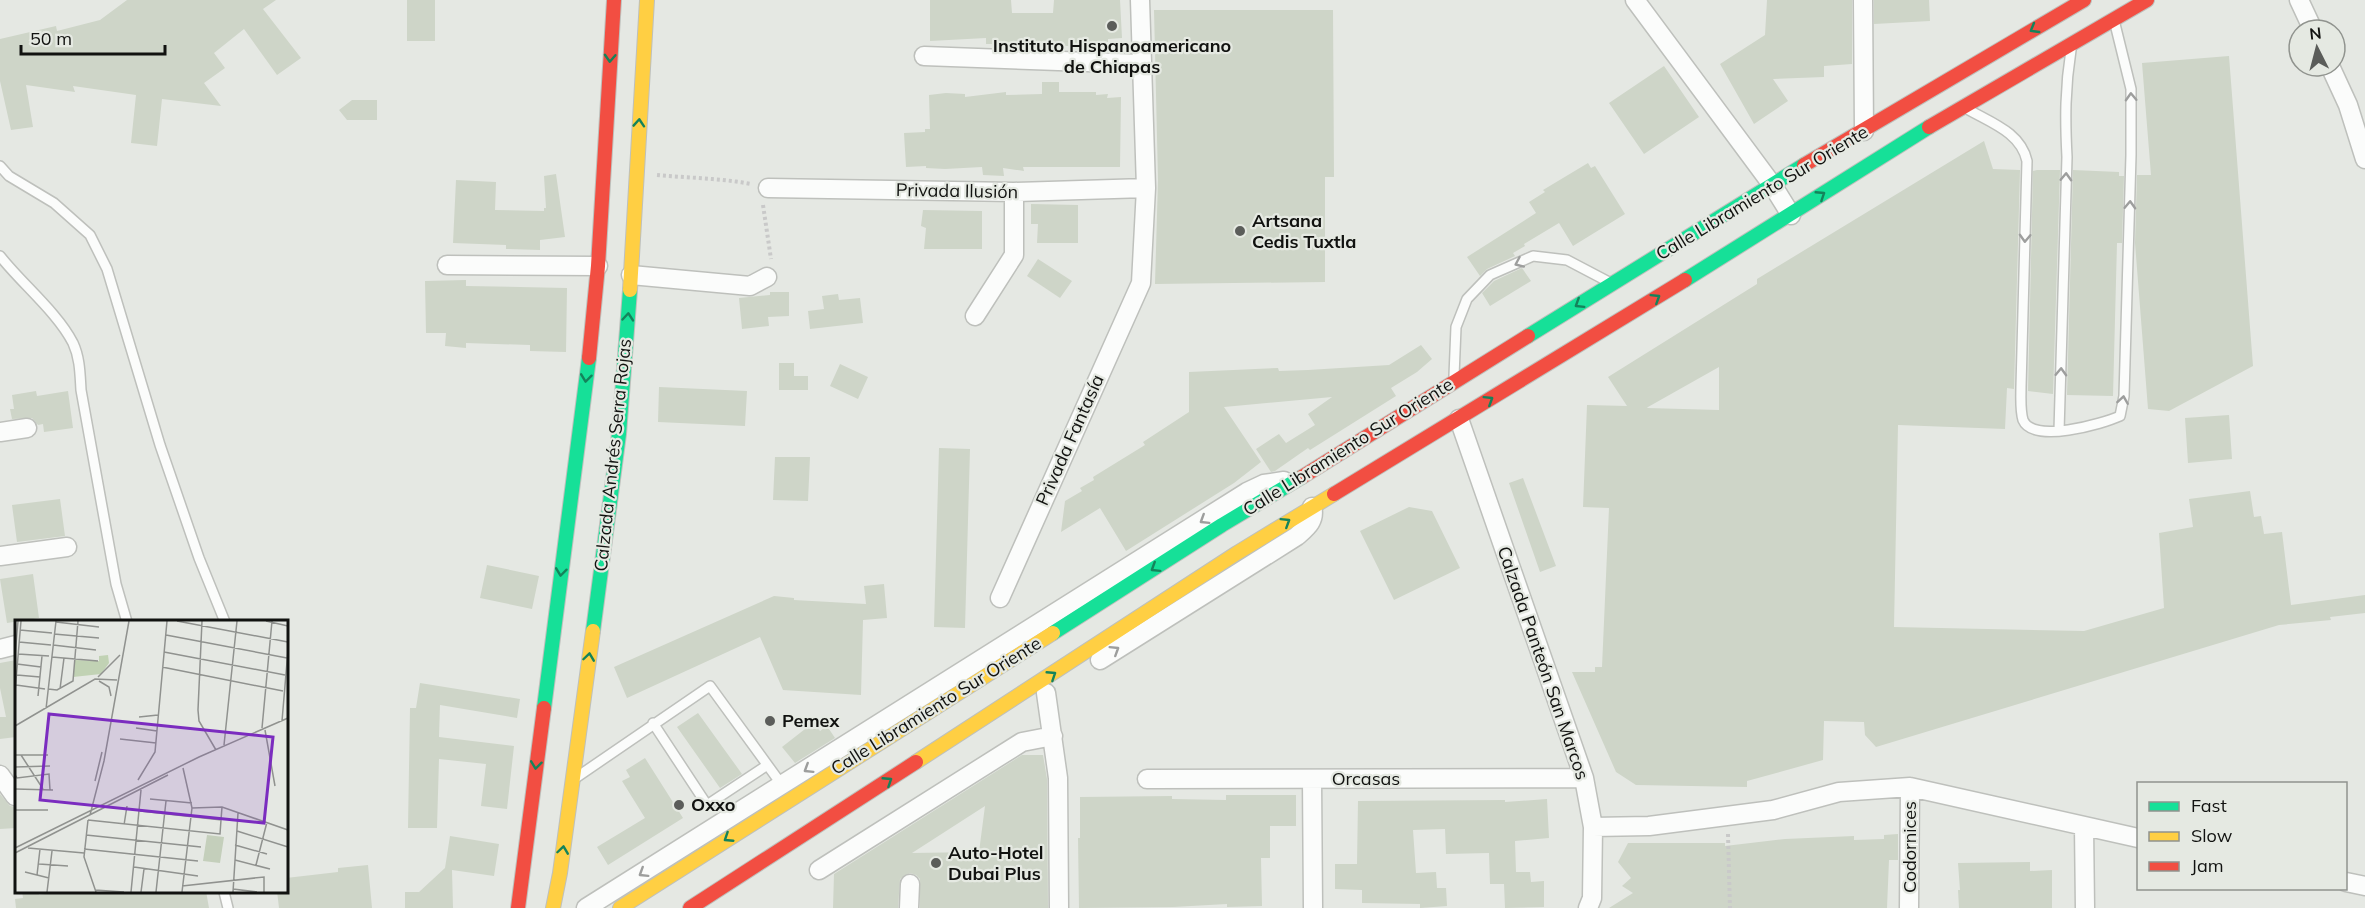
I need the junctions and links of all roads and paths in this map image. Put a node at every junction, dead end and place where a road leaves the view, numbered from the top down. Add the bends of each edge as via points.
1 (614, 0) edge
2 (647, 0) edge
3 (1140, 0) edge
4 (1635, 0) edge
5 (1863, 0) edge
6 (2084, 0) edge
7 (2147, 0) edge
8 (2299, 0) edge
9 (2114, 18) junction
10 (2307, 18) edge
11 (2072, 43) junction
12 (924, 56) dead end
13 (1142, 64) junction
14 (2336, 78) edge
15 (1964, 107) junction
16 (1864, 131) junction
17 (2365, 159) edge
18 (0, 166) edge
19 (635, 173) junction
20 (1773, 186) junction
21 (768, 188) junction
22 (1146, 188) junction
23 (1014, 192) junction
24 (1791, 215) junction
25 (0, 256) edge
26 (447, 265) dead end
27 (598, 266) junction
28 (631, 275) junction
29 (767, 277) joint
30 (1612, 283) junction
31 (975, 316) dead end
32 (607, 359) junction
33 (1454, 381) junction
34 (1459, 419) junction
35 (27, 428) dead end
36 (2059, 431) junction
37 (0, 432) edge
38 (1294, 483) junction
39 (1312, 507) junction
40 (67, 547) dead end
41 (0, 556) edge
42 (1000, 598) dead end
43 (127, 620) edge
44 (225, 620) edge
45 (15, 645) edge
46 (0, 649) edge
47 (1046, 693) junction
48 (653, 723) junction
49 (1053, 736) junction
50 (766, 766) junction
51 (0, 776) edge
52 (1584, 778) junction
53 (1147, 779) dead end
54 (1312, 779) junction
55 (573, 781) junction
56 (782, 785) junction
57 (1910, 787) junction
58 (10, 796) edge
59 (707, 805) junction
60 (1728, 815) junction
61 (719, 825) junction
62 (1593, 827) junction
63 (2084, 827) junction
64 (2137, 838) edge
65 (819, 870) dead end
66 (2347, 882) edge
67 (910, 884) dead end
68 (2365, 886) edge
69 (224, 893) edge
70 (228, 908) edge
71 (518, 908) edge
72 (553, 908) edge
73 (586, 908) edge
74 (620, 908) edge
75 (690, 908) edge
76 (712, 908) edge
77 (909, 908) edge
78 (1059, 908) edge
79 (1313, 908) edge
80 (1588, 908) edge
81 (1730, 908) edge
82 (1909, 908) edge
83 (2085, 908) edge

1 -> 27 main road, Calzada Andrés Serra Rojas
19 -> 2 main road, Calzada Andrés Serra Rojas
3 - 13 street
4 - 20 street
5 - 16 street
6 -> 16 main road, Calle Libramiento Sur Oriente
7 - 9 main road, Calle Libramiento Sur Oriente
8 - 10 street
9 - 11 main road, Calle Libramiento Sur Oriente
36 -> 9 lane via 2102,424 2120,416 2124,396 2131,89
11 - 15 main road, Calle Libramiento Sur Oriente
36 -> 11 lane via 2067,157 2064,113
12 - 13 street
13 - 22 street
14 - 17 street
24 -> 15 main road, Calle Libramiento Sur Oriente
15 -> 36 lane via 2004,129 2025,150 2022,411 2029,427
16 - 20 main road, Calle Libramiento Sur Oriente
18 - 44 lane via 9,176 54,203 90,235 107,269 160,445
19 - 21 path via 729,180
19 - 28 main road, Calzada Andrés Serra Rojas
20 - 24 street
20 - 30 main road, Calle Libramiento Sur Oriente
21 - 23 street, Privada Ilusión
21 - 29 path via 763,206 772,262
22 - 23 street, Privada Ilusión
22 - 42 street, Privada Fantasía via 1141,283
23 - 31 street via 1014,255
34 -> 24 main road, Calle Libramiento Sur Oriente
25 - 43 lane via 51,314 72,343 79,361 116,584
26 - 27 street
27 - 32 main road, Calzada Andrés Serra Rojas
28 - 29 street via 750,286
32 -> 28 main road, Calzada Andrés Serra Rojas
30 -> 33 main road, Calle Libramiento Sur Oriente
30 -> 33 lane via 1567,260 1533,256 1490,275 1467,299 1456,327
55 -> 32 main road, Calzada Andrés Serra Rojas via 619,434
32 -> 71 main road, Calzada Andrés Serra Rojas
33 - 38 main road, Calle Libramiento Sur Oriente
34 - 39 main road, Calle Libramiento Sur Oriente
34 - 52 street, Calzada Panteón San Marcos
35 - 37 street
38 -> 56 street via 1275,481 1247,492
38 -> 74 main road, Calle Libramiento Sur Oriente
47 -> 39 street via 1297,536 1309,526
75 -> 39 main road, Calle Libramiento Sur Oriente
40 - 41 street
45 - 46 street
47 - 49 street
47 - 76 street
48 - 50 lane via 710,686
48 - 55 lane
48 - 59 lane
49 - 65 street via 1022,742
49 - 78 street via 1058,778
50 - 56 lane
50 - 59 lane
51 - 58 street
52 - 54 street, Orcasas
52 - 62 street, Calzada Panteón San Marcos
53 - 54 street, Orcasas
54 - 79 street
72 -> 55 main road, Calzada Andrés Serra Rojas
56 - 61 street
57 - 60 street via 1839,792 1773,810
57 - 63 street
57 - 82 street, Codornices
59 - 61 lane
60 - 62 street via 1649,826
60 - 81 path
61 -> 73 street
62 - 80 street, Calzada Panteón San Marcos via 1592,898
63 - 64 street
63 - 83 street
66 - 68 street
67 - 77 street
69 - 70 lane

